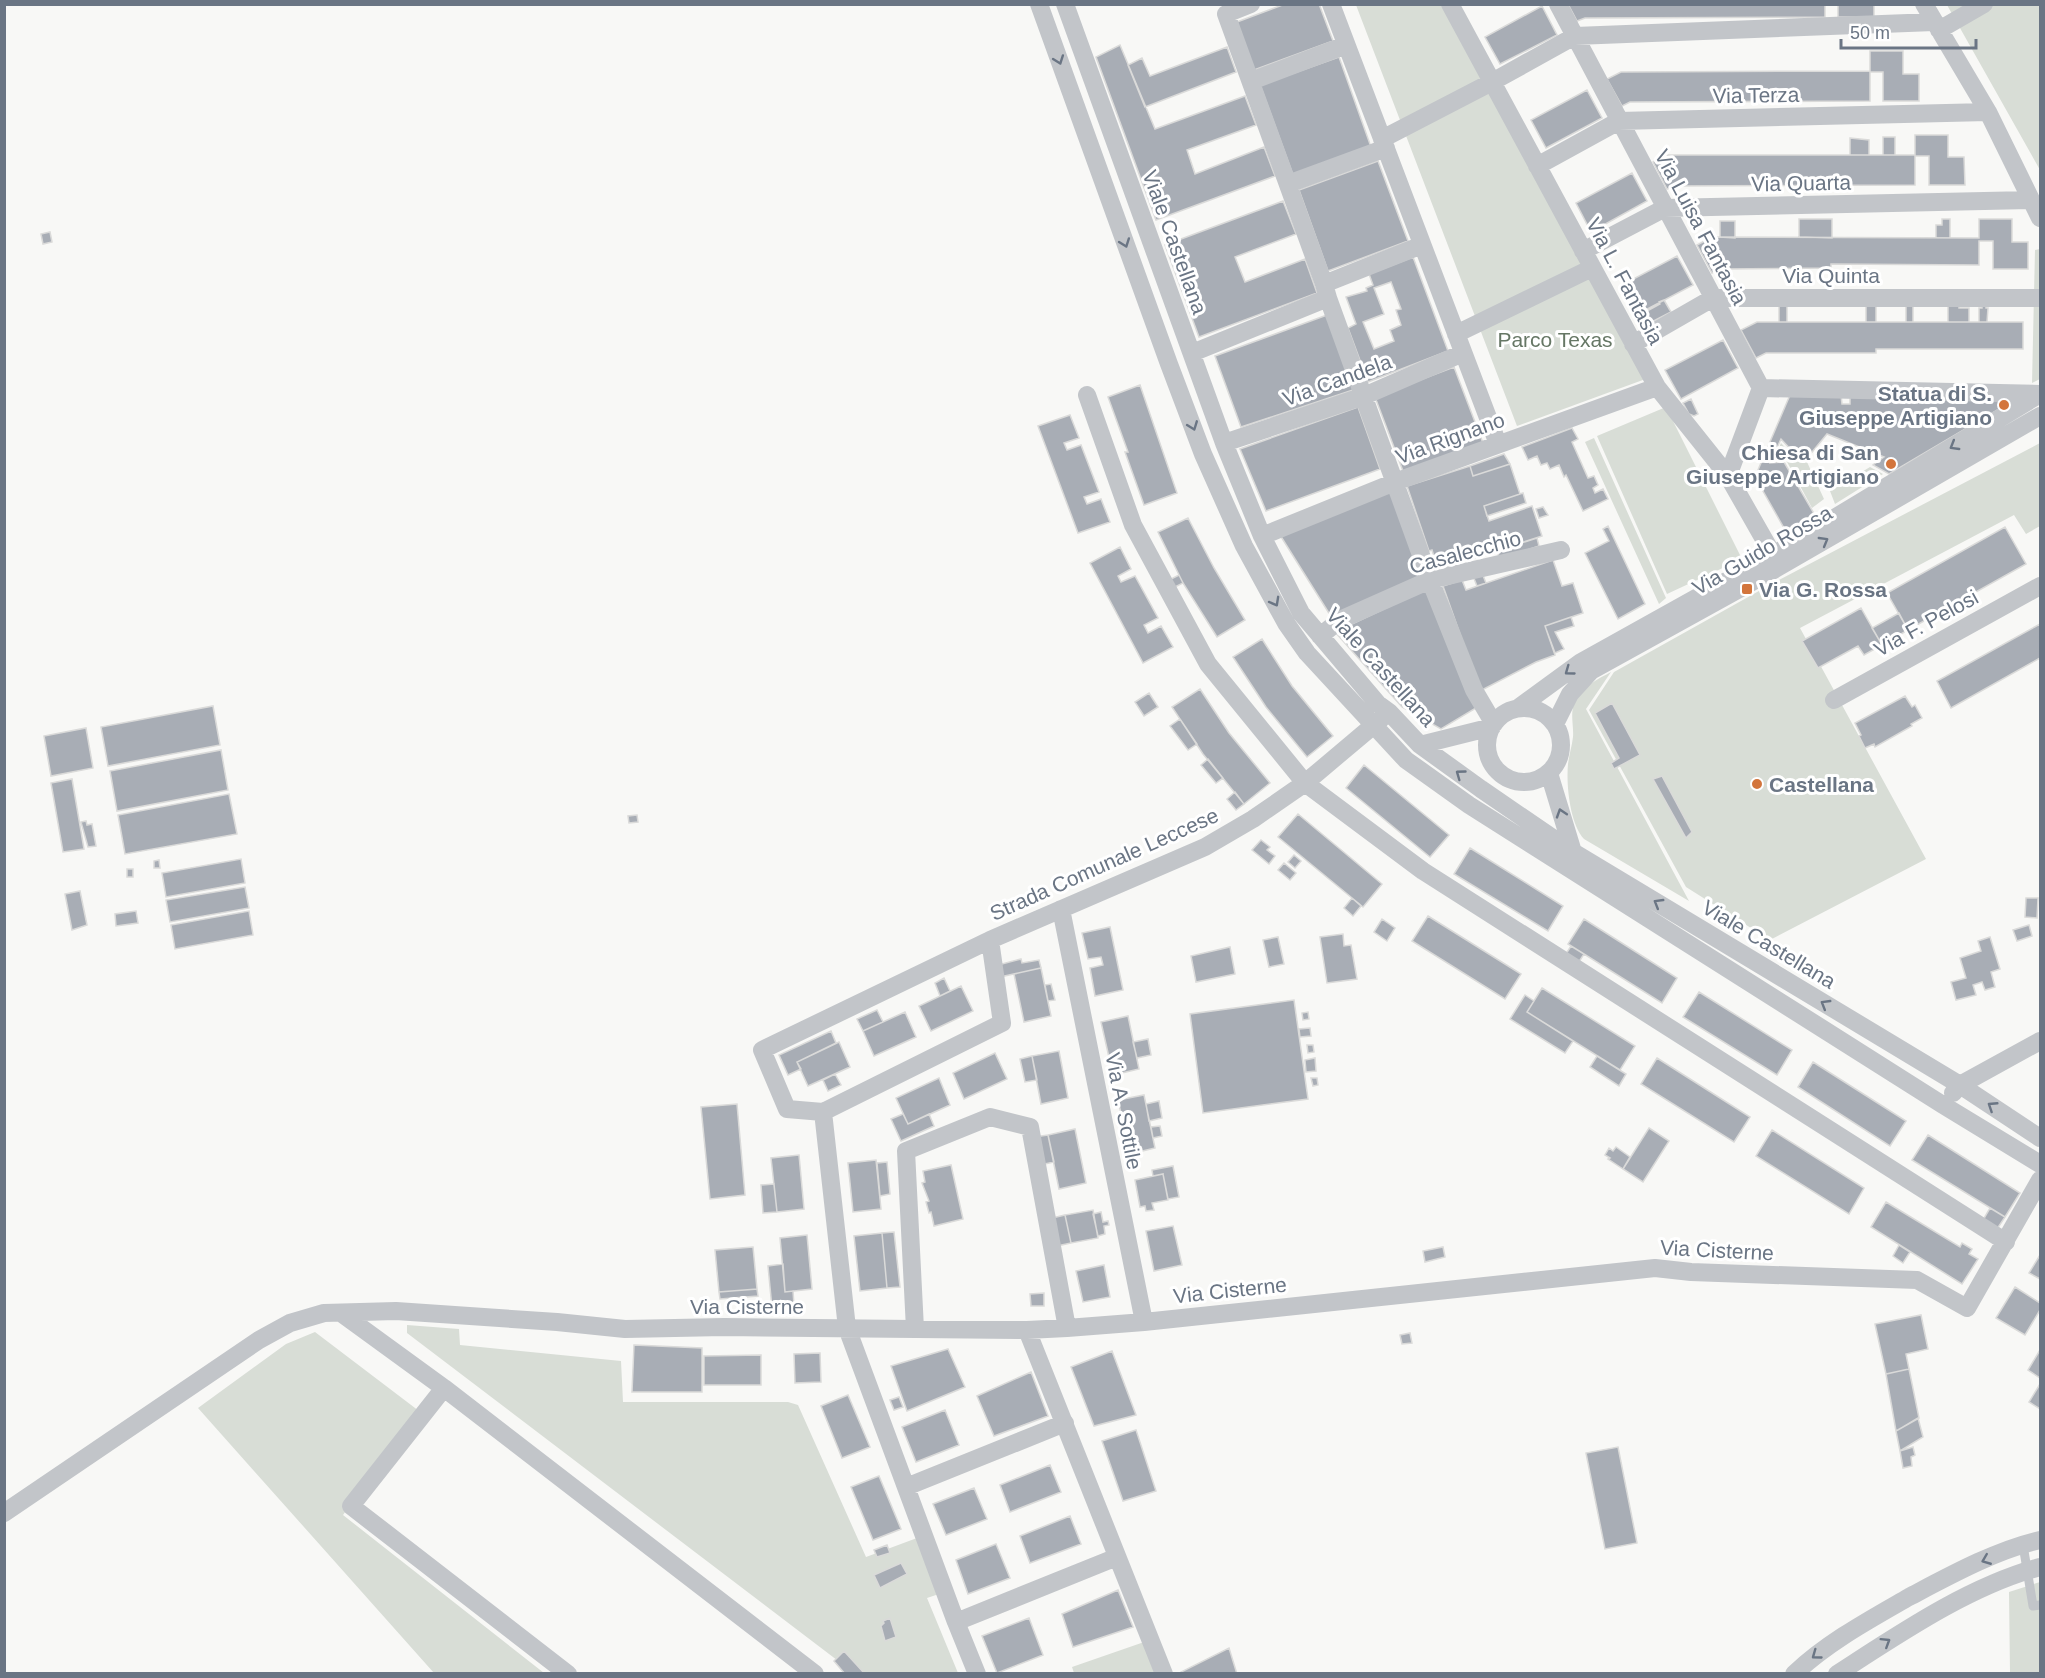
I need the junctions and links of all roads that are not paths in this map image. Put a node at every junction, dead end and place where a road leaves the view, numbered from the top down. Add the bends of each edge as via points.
1 (1039, 4) edge
2 (1065, 4) edge
3 (1251, 4) edge
4 (1331, 4) edge
5 (1558, 4) edge
6 (1924, 4) edge
7 (1984, 4) edge
8 (1451, 5) edge
9 (1936, 26) junction
10 (1575, 36) junction
11 (1346, 45) junction
12 (1251, 81) junction
13 (1492, 82) junction
14 (1988, 112) junction
15 (1619, 121) junction
16 (1384, 143) junction
17 (1537, 166) junction
18 (1288, 184) junction
19 (2030, 200) junction
20 (1665, 208) junction
21 (2040, 218) edge
22 (1422, 245) junction
23 (1583, 251) junction
24 (1593, 268) junction
25 (1326, 291) junction
26 (1713, 298) junction
27 (2040, 298) edge
28 (1456, 334) junction
29 (1633, 344) junction
30 (1192, 353) junction
31 (1463, 353) junction
32 (1657, 387) junction
33 (1761, 388) junction
34 (2040, 394) edge
35 (1087, 396) dead end
36 (1364, 396) junction
37 (2040, 416) edge
38 (1224, 444) junction
39 (1498, 444) junction
40 (1728, 476) junction
41 (1395, 482) junction
42 (1262, 536) junction
43 (1561, 550) dead end
44 (1775, 561) junction
45 (1430, 580) junction
46 (2040, 586) edge
47 (1320, 636) junction
48 (1834, 700) dead end
49 (1518, 708) junction
50 (1389, 712) junction
51 (1555, 724) junction
52 (1493, 725) junction
53 (1374, 726) junction
54 (1420, 745) junction
55 (1549, 773) junction
56 (1502, 774) junction
57 (1305, 783) junction
58 (1481, 789) junction
59 (1469, 805) junction
60 (1573, 852) junction
61 (1061, 909) junction
62 (990, 940) junction
63 (2040, 1041) edge
64 (1959, 1085) junction
65 (1943, 1105) junction
66 (823, 1112) junction
67 (2040, 1138) edge
68 (2040, 1164) edge
69 (2040, 1180) edge
70 (2006, 1242) junction
71 (341, 1313) junction
72 (1144, 1322) junction
73 (1067, 1328) junction
74 (847, 1329) junction
75 (915, 1329) junction
76 (1027, 1330) junction
77 (444, 1389) junction
78 (1065, 1423) junction
79 (906, 1487) junction
80 (4, 1513) edge
81 (2040, 1540) edge
82 (2023, 1545) junction
83 (1117, 1557) junction
84 (2034, 1569) edge
85 (2040, 1605) edge
86 (956, 1622) junction
87 (568, 1674) edge
88 (814, 1674) edge
89 (977, 1674) edge
90 (1164, 1674) edge
91 (1794, 1674) edge
92 (1837, 1674) edge

1 -> 53 street via 1203,454 1244,546 1307,653
2 - 30 street, Viale Castellana
3 - 12 street via 1226,14
4 - 11 street
5 - 10 street, Via Luisa Fantasia
6 - 9 street
7 - 9 street
8 - 13 street, Via L. Fantasia
9 - 10 street
9 - 14 street
10 - 13 street
10 - 15 street, Via Luisa Fantasia
11 - 12 street
11 - 16 street
12 - 18 street
13 - 16 street
13 - 17 street, Via L. Fantasia
14 - 15 street, Via Terza
14 - 19 street
15 - 17 street, Via Terza
15 - 20 street, Via Luisa Fantasia
16 - 18 street
16 - 22 street
17 - 23 street, Via L. Fantasia
18 - 25 street
19 - 20 street, Via Quarta
19 - 21 street
20 - 23 street, Via Quarta
20 - 26 street, Via Luisa Fantasia
22 - 25 street
22 - 28 street
23 - 24 street, Via L. Fantasia
24 - 28 street
24 - 29 street, Via L. Fantasia
25 - 30 street
25 - 36 street
26 - 27 street, Via Quinta
26 - 29 street, Via Quinta
26 - 33 street, Via Luisa Fantasia
28 - 31 street
29 - 32 street, Via L. Fantasia
30 - 38 street, Viale Castellana
31 - 36 street, Via Candela
31 - 39 street
32 - 39 street, Via Rignano
32 - 40 street, Via L. Fantasia
33 - 34 street
33 - 40 street
34 -> 44 street
35 - 57 street via 1133,525 1208,664
36 - 38 street, Via Candela
36 - 41 street
44 -> 37 street, Via Guido Rossa
38 - 42 street, Viale Castellana
39 - 41 street, Via Rignano
40 - 44 street, Via L. Fantasia
41 - 42 street, Via Rignano
41 - 45 street
42 - 47 street, Viale Castellana via 1301,613
43 - 45 street, Casalecchio
44 -> 49 street via 1581,662
44 - 51 street, Via Guido Rossa via 1592,671 1569,694
45 - 47 street, Casalecchio via 1340,620
45 - 52 street via 1474,690
46 - 48 street, Via F. Pelosi
47 - 50 street, Viale Castellana
49 - 51 street via 1539,711
49 - 52 street
50 - 53 street, Strada Comunale Leccese
50 - 54 street, Viale Castellana
51 - 55 street via 1562,744 1556,765
52 - 54 street
52 - 56 street via 1488,737 1489,758
53 - 57 street, Strada Comunale Leccese
53 - 59 street via 1406,760
58 -> 54 street, Viale Castellana
55 - 56 street via 1531,782 1510,780
60 -> 55 street
56 - 58 street
57 - 61 street, Strada Comunale Leccese via 1205,847
57 - 70 street via 1423,871
58 - 59 street
58 - 60 street, Viale Castellana
59 - 65 street
64 -> 60 street, Viale Castellana
61 - 62 street, Strada Comunale Leccese
61 - 72 street, Via A. Sottile
62 - 66 street via 1002,1023
62 - 66 street, Strada Comunale Leccese via 762,1050 787,1109
63 - 64 street
64 - 65 street
67 -> 64 street, Viale Castellana
65 - 68 street
66 - 74 street
69 - 70 street, Via Cisterne
70 - 72 street, Via Cisterne via 1967,1308 1917,1280 1655,1269
71 - 74 street, Via Cisterne via 408,1312 625,1329
71 - 77 street
71 - 80 street, Via Cisterne via 290,1323 259,1340
72 - 73 street, Via Cisterne
73 - 75 street via 1030,1127 990,1117 906,1151
73 - 76 street, Via Cisterne
74 - 75 street, Via Cisterne
74 - 79 street
75 - 76 street, Via Cisterne
76 - 78 street
77 - 87 street via 351,1506
77 - 88 street
78 - 79 street
78 - 83 street
79 - 86 street
81 - 82 street
82 - 84 lane
82 -> 91 street via 1955,1573 1855,1627
83 - 86 street
83 - 90 street
84 - 85 lane via 2033,1606
92 -> 84 street via 1984,1587
86 - 89 street

